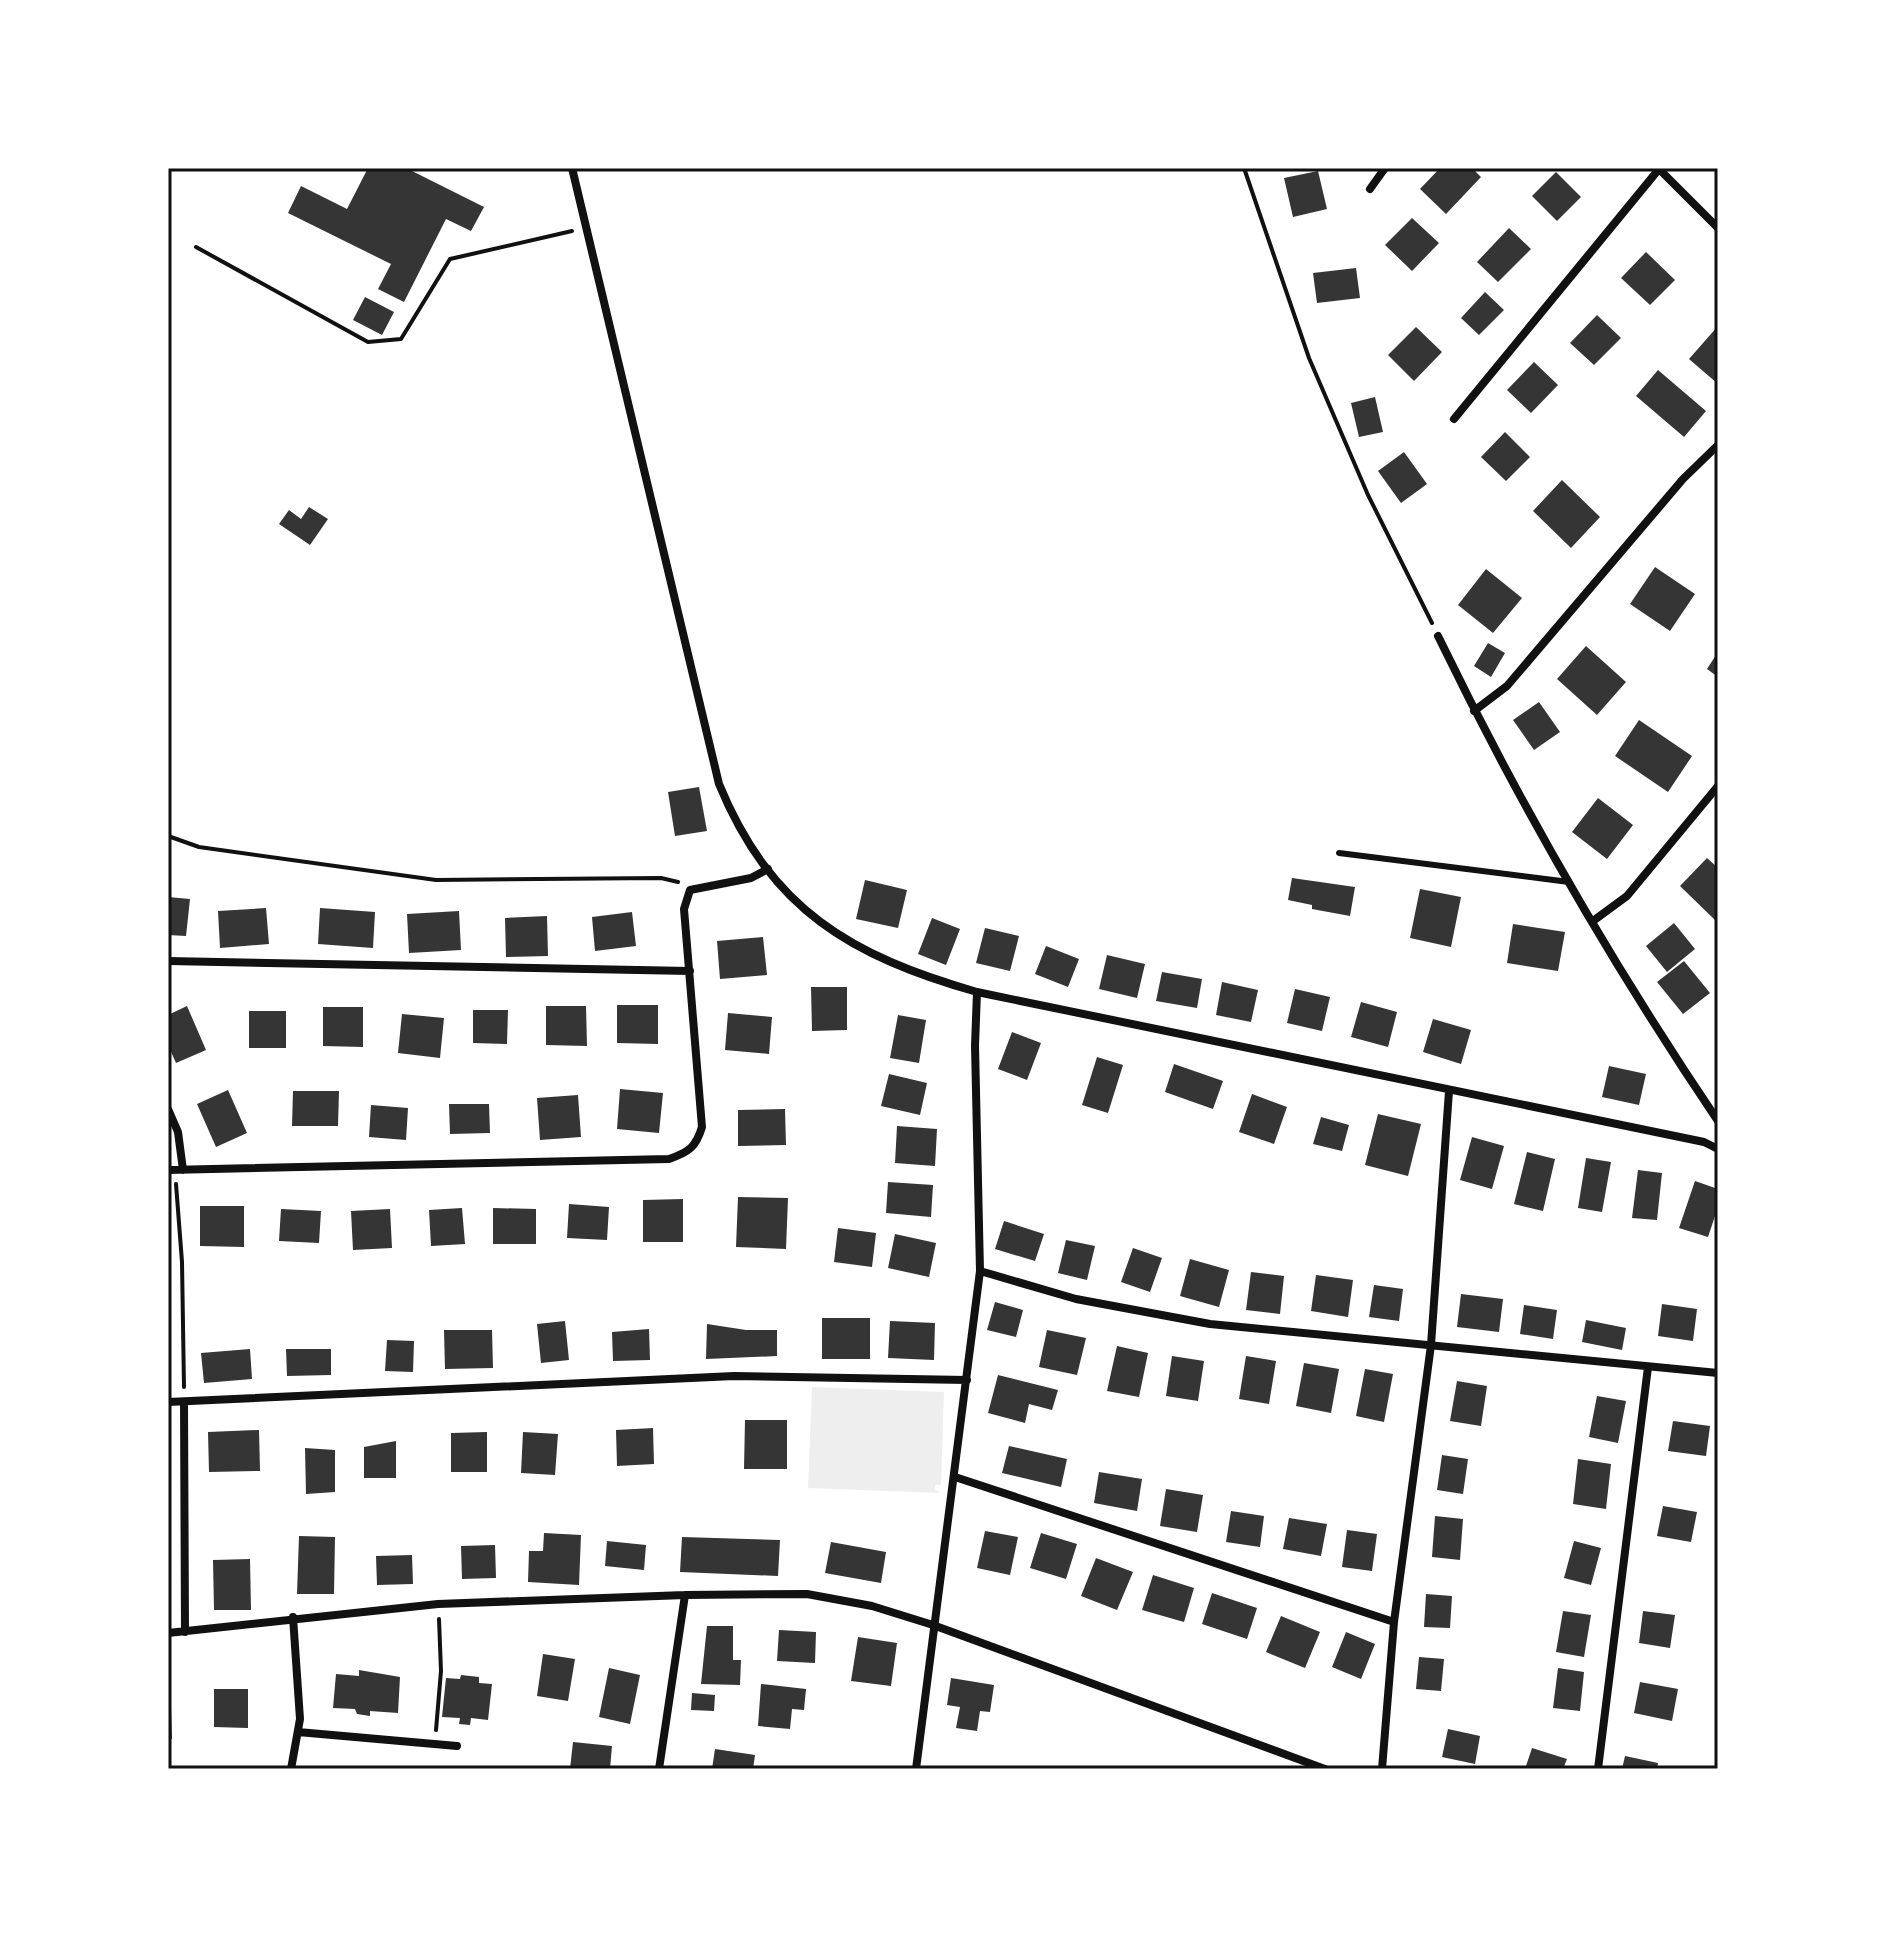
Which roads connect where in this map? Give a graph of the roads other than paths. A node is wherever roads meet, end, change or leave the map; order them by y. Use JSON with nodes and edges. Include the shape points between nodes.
{"nodes":[{"id":1,"x":572,"y":168,"type":"edge"},
{"id":2,"x":1385,"y":168,"type":"edge"},
{"id":3,"x":1658,"y":169,"type":"edge"},
{"id":4,"x":1370,"y":189,"type":"dead end"},
{"id":5,"x":1718,"y":228,"type":"edge"},
{"id":6,"x":1454,"y":419,"type":"dead end"},
{"id":7,"x":1718,"y":445,"type":"edge"},
{"id":8,"x":1438,"y":636,"type":"road end"},
{"id":9,"x":1474,"y":711,"type":"junction"},
{"id":10,"x":1718,"y":786,"type":"edge"},
{"id":11,"x":1339,"y":853,"type":"dead end"},
{"id":12,"x":768,"y":869,"type":"junction"},
{"id":13,"x":1569,"y":882,"type":"junction"},
{"id":14,"x":1593,"y":921,"type":"junction"},
{"id":15,"x":168,"y":961,"type":"edge"},
{"id":16,"x":690,"y":971,"type":"junction"},
{"id":17,"x":977,"y":992,"type":"junction"},
{"id":18,"x":1449,"y":1091,"type":"junction"},
{"id":19,"x":168,"y":1109,"type":"edge"},
{"id":20,"x":1718,"y":1121,"type":"edge"},
{"id":21,"x":1718,"y":1149,"type":"edge"},
{"id":22,"x":175,"y":1170,"type":"edge"},
{"id":23,"x":980,"y":1271,"type":"junction"},
{"id":24,"x":1431,"y":1345,"type":"junction"},
{"id":25,"x":1648,"y":1367,"type":"junction"},
{"id":26,"x":1718,"y":1373,"type":"edge"},
{"id":27,"x":967,"y":1380,"type":"junction"},
{"id":28,"x":168,"y":1402,"type":"edge"},
{"id":29,"x":184,"y":1402,"type":"junction"},
{"id":30,"x":955,"y":1477,"type":"junction"},
{"id":31,"x":685,"y":1595,"type":"junction"},
{"id":32,"x":293,"y":1617,"type":"junction"},
{"id":33,"x":1394,"y":1622,"type":"junction"},
{"id":34,"x":933,"y":1625,"type":"junction"},
{"id":35,"x":185,"y":1632,"type":"junction"},
{"id":36,"x":168,"y":1633,"type":"edge"},
{"id":37,"x":298,"y":1732,"type":"junction"},
{"id":38,"x":457,"y":1746,"type":"dead end"},
{"id":39,"x":291,"y":1769,"type":"edge"},
{"id":40,"x":659,"y":1769,"type":"edge"},
{"id":41,"x":916,"y":1769,"type":"edge"},
{"id":42,"x":1325,"y":1769,"type":"edge"},
{"id":43,"x":1382,"y":1769,"type":"edge"},
{"id":44,"x":1598,"y":1769,"type":"edge"}],
"edges":[{"from":1,"to":12,"type":"street","via":[[711,755],[735,821]]},
{"from":2,"to":4,"type":"street"},
{"from":3,"to":5,"type":"street"},
{"from":3,"to":6,"type":"street"},
{"from":7,"to":9,"type":"street","via":[[1507,686]]},
{"from":8,"to":9,"type":"street"},
{"from":9,"to":13,"type":"street"},
{"from":10,"to":14,"type":"street","via":[[1627,896]]},
{"from":11,"to":13,"type":"lane"},
{"from":12,"to":16,"type":"street","via":[[751,878],[690,890],[684,909]]},
{"from":12,"to":17,"type":"street","via":[[798,904],[856,948]]},
{"from":13,"to":14,"type":"street"},
{"from":14,"to":20,"type":"street"},
{"from":15,"to":16,"type":"street"},
{"from":16,"to":22,"type":"street","via":[[702,1127],[688,1152],[669,1159]]},
{"from":17,"to":18,"type":"street"},
{"from":17,"to":23,"type":"street"},
{"from":18,"to":21,"type":"street"},
{"from":18,"to":24,"type":"street"},
{"from":19,"to":22,"type":"street","via":[[178,1132]]},
{"from":23,"to":24,"type":"street","via":[[1136,1312]]},
{"from":23,"to":27,"type":"street"},
{"from":24,"to":25,"type":"street"},
{"from":24,"to":33,"type":"street"},
{"from":25,"to":26,"type":"street"},
{"from":25,"to":44,"type":"street"},
{"from":27,"to":29,"type":"street","via":[[734,1376]]},
{"from":27,"to":30,"type":"street"},
{"from":28,"to":29,"type":"street"},
{"from":29,"to":35,"type":"street"},
{"from":30,"to":33,"type":"street"},
{"from":30,"to":34,"type":"street"},
{"from":31,"to":32,"type":"street","via":[[438,1604]]},
{"from":31,"to":34,"type":"street","via":[[807,1594]]},
{"from":31,"to":40,"type":"street"},
{"from":32,"to":35,"type":"street"},
{"from":32,"to":37,"type":"street","via":[[301,1693]]},
{"from":33,"to":43,"type":"street"},
{"from":34,"to":41,"type":"street"},
{"from":34,"to":42,"type":"street"},
{"from":35,"to":36,"type":"street"},
{"from":37,"to":38,"type":"street"},
{"from":37,"to":39,"type":"street"}]}
